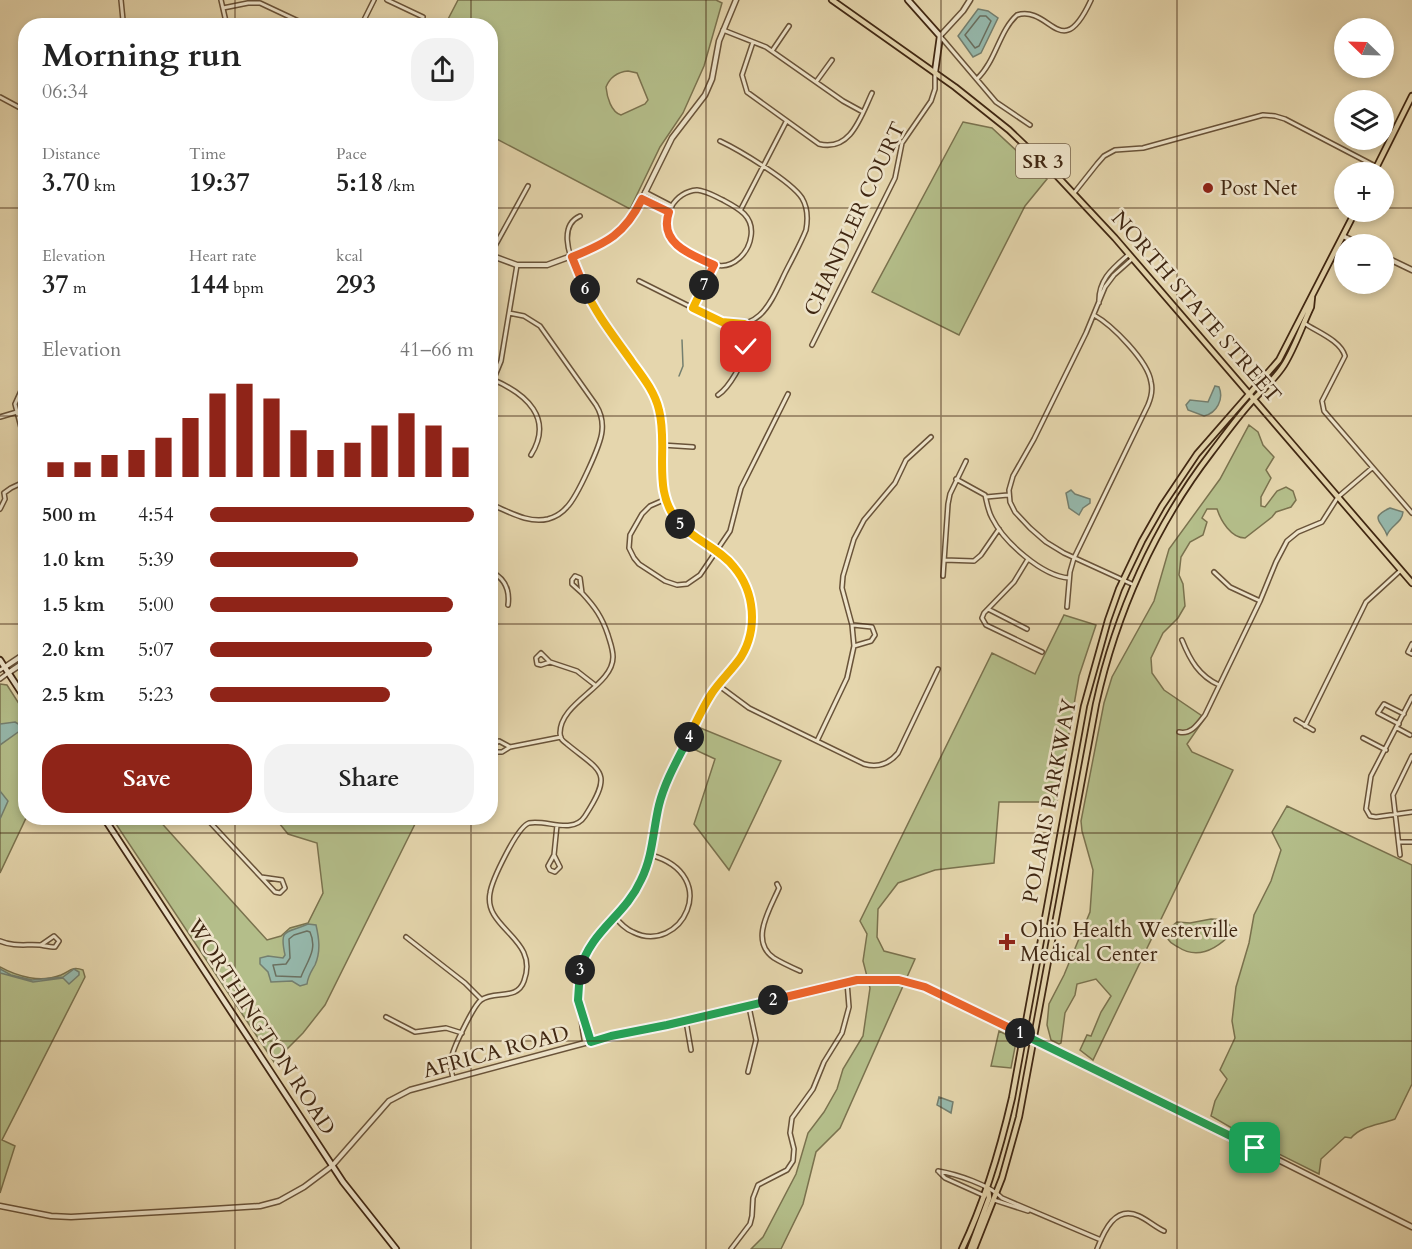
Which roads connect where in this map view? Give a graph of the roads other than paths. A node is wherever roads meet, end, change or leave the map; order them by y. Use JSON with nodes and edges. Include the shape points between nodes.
{"nodes":[{"id":1,"x":121,"y":0,"type":"edge"},
{"id":2,"x":221,"y":0,"type":"edge"},
{"id":3,"x":374,"y":0,"type":"edge"},
{"id":4,"x":387,"y":0,"type":"edge"},
{"id":5,"x":736,"y":0,"type":"edge"},
{"id":6,"x":832,"y":0,"type":"edge"},
{"id":7,"x":908,"y":0,"type":"edge"},
{"id":8,"x":969,"y":0,"type":"edge"},
{"id":9,"x":1091,"y":0,"type":"edge"},
{"id":10,"x":223,"y":8,"type":"junction"},
{"id":11,"x":423,"y":17,"type":"dead end"},
{"id":12,"x":123,"y":18,"type":"edge"},
{"id":13,"x":225,"y":18,"type":"edge"},
{"id":14,"x":292,"y":18,"type":"edge"},
{"id":15,"x":365,"y":18,"type":"edge"},
{"id":16,"x":789,"y":26,"type":"dead end"},
{"id":17,"x":723,"y":30,"type":"junction"},
{"id":18,"x":940,"y":36,"type":"junction"},
{"id":19,"x":753,"y":42,"type":"junction"},
{"id":20,"x":772,"y":51,"type":"junction"},
{"id":21,"x":832,"y":60,"type":"dead end"},
{"id":22,"x":935,"y":72,"type":"junction"},
{"id":23,"x":977,"y":79,"type":"junction"},
{"id":24,"x":816,"y":82,"type":"junction"},
{"id":25,"x":872,"y":93,"type":"dead end"},
{"id":26,"x":1412,"y":96,"type":"edge"},
{"id":27,"x":0,"y":97,"type":"edge"},
{"id":28,"x":18,"y":107,"type":"edge"},
{"id":29,"x":863,"y":112,"type":"junction"},
{"id":30,"x":786,"y":122,"type":"junction"},
{"id":31,"x":1030,"y":125,"type":"dead end"},
{"id":32,"x":720,"y":141,"type":"dead end"},
{"id":33,"x":1367,"y":162,"type":"edge"},
{"id":34,"x":1379,"y":162,"type":"edge"},
{"id":35,"x":763,"y":167,"type":"junction"},
{"id":36,"x":528,"y":186,"type":"dead end"},
{"id":37,"x":645,"y":192,"type":"junction"},
{"id":38,"x":1074,"y":193,"type":"junction"},
{"id":39,"x":642,"y":199,"type":"junction"},
{"id":40,"x":672,"y":206,"type":"junction"},
{"id":41,"x":741,"y":209,"type":"junction"},
{"id":42,"x":669,"y":212,"type":"junction"},
{"id":43,"x":580,"y":216,"type":"dead end"},
{"id":44,"x":498,"y":240,"type":"edge"},
{"id":45,"x":1334,"y":254,"type":"edge"},
{"id":46,"x":572,"y":257,"type":"junction"},
{"id":47,"x":1130,"y":257,"type":"junction"},
{"id":48,"x":498,"y":258,"type":"edge"},
{"id":49,"x":1394,"y":261,"type":"edge"},
{"id":50,"x":517,"y":265,"type":"junction"},
{"id":51,"x":714,"y":265,"type":"junction"},
{"id":52,"x":1412,"y":270,"type":"edge"},
{"id":53,"x":639,"y":281,"type":"dead end"},
{"id":54,"x":1312,"y":297,"type":"junction"},
{"id":55,"x":693,"y":308,"type":"junction"},
{"id":56,"x":509,"y":313,"type":"junction"},
{"id":57,"x":1094,"y":315,"type":"junction"},
{"id":58,"x":1300,"y":318,"type":"junction"},
{"id":59,"x":1304,"y":323,"type":"junction"},
{"id":60,"x":744,"y":324,"type":"junction"},
{"id":61,"x":812,"y":345,"type":"dead end"},
{"id":62,"x":1293,"y":346,"type":"junction"},
{"id":63,"x":498,"y":369,"type":"edge"},
{"id":64,"x":498,"y":382,"type":"edge"},
{"id":65,"x":788,"y":394,"type":"dead end"},
{"id":66,"x":1249,"y":394,"type":"junction"},
{"id":67,"x":18,"y":395,"type":"edge"},
{"id":68,"x":718,"y":395,"type":"dead end"},
{"id":69,"x":1254,"y":399,"type":"junction"},
{"id":70,"x":17,"y":412,"type":"junction"},
{"id":71,"x":18,"y":416,"type":"edge"},
{"id":72,"x":0,"y":417,"type":"edge"},
{"id":73,"x":931,"y":437,"type":"dead end"},
{"id":74,"x":662,"y":446,"type":"junction"},
{"id":75,"x":693,"y":447,"type":"dead end"},
{"id":76,"x":531,"y":455,"type":"dead end"},
{"id":77,"x":966,"y":461,"type":"dead end"},
{"id":78,"x":1372,"y":468,"type":"junction"},
{"id":79,"x":956,"y":479,"type":"junction"},
{"id":80,"x":18,"y":485,"type":"edge"},
{"id":81,"x":2,"y":492,"type":"edge"},
{"id":82,"x":1009,"y":495,"type":"junction"},
{"id":83,"x":986,"y":497,"type":"junction"},
{"id":84,"x":1338,"y":497,"type":"junction"},
{"id":85,"x":666,"y":499,"type":"junction"},
{"id":86,"x":498,"y":507,"type":"edge"},
{"id":87,"x":0,"y":508,"type":"edge"},
{"id":88,"x":1412,"y":513,"type":"edge"},
{"id":89,"x":999,"y":530,"type":"junction"},
{"id":90,"x":716,"y":552,"type":"junction"},
{"id":91,"x":1074,"y":558,"type":"junction"},
{"id":92,"x":1029,"y":559,"type":"junction"},
{"id":93,"x":944,"y":560,"type":"junction"},
{"id":94,"x":1401,"y":570,"type":"junction"},
{"id":95,"x":1214,"y":572,"type":"dead end"},
{"id":96,"x":498,"y":575,"type":"edge"},
{"id":97,"x":943,"y":576,"type":"dead end"},
{"id":98,"x":1069,"y":578,"type":"junction"},
{"id":99,"x":1124,"y":580,"type":"junction"},
{"id":100,"x":1412,"y":583,"type":"edge"},
{"id":101,"x":1134,"y":585,"type":"junction"},
{"id":102,"x":582,"y":593,"type":"junction"},
{"id":103,"x":1260,"y":601,"type":"junction"},
{"id":104,"x":508,"y":605,"type":"dead end"},
{"id":105,"x":1067,"y":607,"type":"dead end"},
{"id":106,"x":988,"y":609,"type":"junction"},
{"id":107,"x":852,"y":625,"type":"junction"},
{"id":108,"x":1027,"y":629,"type":"dead end"},
{"id":109,"x":1182,"y":640,"type":"dead end"},
{"id":110,"x":1412,"y":644,"type":"edge"},
{"id":111,"x":854,"y":646,"type":"junction"},
{"id":112,"x":1042,"y":652,"type":"dead end"},
{"id":113,"x":1412,"y":654,"type":"edge"},
{"id":114,"x":18,"y":658,"type":"edge"},
{"id":115,"x":0,"y":660,"type":"edge"},
{"id":116,"x":550,"y":662,"type":"junction"},
{"id":117,"x":18,"y":666,"type":"edge"},
{"id":118,"x":2,"y":669,"type":"edge"},
{"id":119,"x":938,"y":669,"type":"dead end"},
{"id":120,"x":8,"y":673,"type":"junction"},
{"id":121,"x":0,"y":679,"type":"edge"},
{"id":122,"x":595,"y":685,"type":"junction"},
{"id":123,"x":718,"y":685,"type":"junction"},
{"id":124,"x":1220,"y":685,"type":"junction"},
{"id":125,"x":18,"y":688,"type":"edge"},
{"id":126,"x":1412,"y":697,"type":"edge"},
{"id":127,"x":1404,"y":714,"type":"junction"},
{"id":128,"x":1297,"y":721,"type":"dead end"},
{"id":129,"x":1305,"y":726,"type":"junction"},
{"id":130,"x":1398,"y":726,"type":"junction"},
{"id":131,"x":1313,"y":730,"type":"dead end"},
{"id":132,"x":1179,"y":732,"type":"dead end"},
{"id":133,"x":1410,"y":735,"type":"dead end"},
{"id":134,"x":561,"y":737,"type":"junction"},
{"id":135,"x":1363,"y":738,"type":"dead end"},
{"id":136,"x":817,"y":741,"type":"junction"},
{"id":137,"x":498,"y":742,"type":"edge"},
{"id":138,"x":510,"y":747,"type":"junction"},
{"id":139,"x":1386,"y":750,"type":"junction"},
{"id":140,"x":498,"y":753,"type":"edge"},
{"id":141,"x":1412,"y":756,"type":"edge"},
{"id":142,"x":1412,"y":812,"type":"edge"},
{"id":143,"x":1394,"y":815,"type":"junction"},
{"id":144,"x":109,"y":825,"type":"edge"},
{"id":145,"x":215,"y":825,"type":"edge"},
{"id":146,"x":557,"y":825,"type":"junction"},
{"id":147,"x":1400,"y":842,"type":"junction"},
{"id":148,"x":1412,"y":842,"type":"edge"},
{"id":149,"x":554,"y":855,"type":"junction"},
{"id":150,"x":650,"y":855,"type":"junction"},
{"id":151,"x":1400,"y":855,"type":"dead end"},
{"id":152,"x":261,"y":878,"type":"junction"},
{"id":153,"x":777,"y":884,"type":"dead end"},
{"id":154,"x":615,"y":917,"type":"junction"},
{"id":155,"x":406,"y":937,"type":"dead end"},
{"id":156,"x":0,"y":941,"type":"edge"},
{"id":157,"x":40,"y":945,"type":"junction"},
{"id":158,"x":800,"y":971,"type":"dead end"},
{"id":159,"x":847,"y":982,"type":"junction"},
{"id":160,"x":481,"y":999,"type":"junction"},
{"id":161,"x":749,"y":1006,"type":"junction"},
{"id":162,"x":581,"y":1014,"type":"junction"},
{"id":163,"x":386,"y":1017,"type":"dead end"},
{"id":164,"x":686,"y":1021,"type":"junction"},
{"id":165,"x":462,"y":1034,"type":"junction"},
{"id":166,"x":1023,"y":1035,"type":"junction"},
{"id":167,"x":1034,"y":1040,"type":"junction"},
{"id":168,"x":591,"y":1042,"type":"junction"},
{"id":169,"x":585,"y":1044,"type":"junction"},
{"id":170,"x":691,"y":1050,"type":"dead end"},
{"id":171,"x":748,"y":1072,"type":"dead end"},
{"id":172,"x":453,"y":1078,"type":"junction"},
{"id":173,"x":332,"y":1166,"type":"junction"},
{"id":174,"x":987,"y":1189,"type":"junction"},
{"id":175,"x":997,"y":1193,"type":"junction"},
{"id":176,"x":990,"y":1198,"type":"junction"},
{"id":177,"x":0,"y":1206,"type":"edge"},
{"id":178,"x":1036,"y":1212,"type":"junction"},
{"id":179,"x":1412,"y":1227,"type":"edge"},
{"id":180,"x":1164,"y":1231,"type":"dead end"},
{"id":181,"x":1101,"y":1240,"type":"junction"},
{"id":182,"x":396,"y":1249,"type":"edge"},
{"id":183,"x":731,"y":1249,"type":"edge"},
{"id":184,"x":962,"y":1249,"type":"edge"},
{"id":185,"x":972,"y":1249,"type":"edge"},
{"id":186,"x":1097,"y":1249,"type":"edge"}],
"edges":[{"from":1,"to":12,"type":"street"},
{"from":2,"to":10,"type":"street"},
{"from":3,"to":15,"type":"street"},
{"from":4,"to":11,"type":"street"},
{"from":5,"to":17,"type":"street"},
{"from":6,"to":22,"type":"main road","number":"SR 3"},
{"from":7,"to":18,"type":"main road"},
{"from":8,"to":18,"type":"street"},
{"from":9,"to":23,"type":"street","via":[[1081,20],[1068,30],[1030,15],[1017,15],[987,69]]},
{"from":10,"to":13,"type":"street"},
{"from":10,"to":14,"type":"street","via":[[260,3]]},
{"from":16,"to":20,"type":"street"},
{"from":17,"to":19,"type":"street"},
{"from":17,"to":37,"type":"street","via":[[709,87],[672,138]]},
{"from":18,"to":22,"type":"main road"},
{"from":18,"to":23,"type":"street"},
{"from":19,"to":20,"type":"street"},
{"from":19,"to":30,"type":"street","via":[[742,70],[744,86],[752,97]]},
{"from":20,"to":24,"type":"street"},
{"from":21,"to":24,"type":"street"},
{"from":22,"to":38,"type":"main road","name":"NORTH STATE STREET","number":"SR 3","via":[[1009,130]]},
{"from":22,"to":61,"type":"street","name":"CHANDLER COURT","via":[[931,101],[904,139],[895,178]]},
{"from":23,"to":31,"type":"street","via":[[996,102]]},
{"from":24,"to":29,"type":"street"},
{"from":25,"to":29,"type":"street"},
{"from":26,"to":34,"type":"main road"},
{"from":27,"to":28,"type":"street"},
{"from":29,"to":30,"type":"street","via":[[848,138],[833,146],[814,142]]},
{"from":30,"to":35,"type":"street"},
{"from":32,"to":35,"type":"street"},
{"from":33,"to":38,"type":"street","via":[[1281,117],[1263,115],[1143,148],[1115,150],[1104,156]]},
{"from":35,"to":41,"type":"street"},
{"from":35,"to":60,"type":"street","via":[[798,193],[805,206],[807,224],[770,303],[759,316]]},
{"from":36,"to":44,"type":"street"},
{"from":37,"to":39,"type":"street"},
{"from":37,"to":40,"type":"street"},
{"from":38,"to":47,"type":"main road","name":"NORTH STATE STREET","number":"SR 3"},
{"from":39,"to":42,"type":"street"},
{"from":39,"to":46,"type":"street","via":[[615,237]]},
{"from":40,"to":41,"type":"street","via":[[682,195],[697,190]]},
{"from":40,"to":42,"type":"street"},
{"from":41,"to":51,"type":"street","via":[[752,230],[751,240],[738,260]]},
{"from":42,"to":51,"type":"street","via":[[666,227],[672,242]]},
{"from":43,"to":46,"type":"street","via":[[570,223],[566,233]]},
{"from":45,"to":54,"type":"main road"},
{"from":46,"to":50,"type":"street","via":[[547,265]]},
{"from":46,"to":74,"type":"street","via":[[595,309],[654,396]]},
{"from":47,"to":57,"type":"street","via":[[1106,276]]},
{"from":47,"to":66,"type":"main road","name":"NORTH STATE STREET","number":"SR 3"},
{"from":48,"to":50,"type":"street"},
{"from":49,"to":52,"type":"street"},
{"from":50,"to":56,"type":"street"},
{"from":51,"to":55,"type":"street"},
{"from":53,"to":55,"type":"street"},
{"from":54,"to":58,"type":"main road"},
{"from":54,"to":59,"type":"main road"},
{"from":55,"to":60,"type":"street","via":[[722,322]]},
{"from":56,"to":63,"type":"street"},
{"from":56,"to":86,"type":"street","via":[[530,318],[545,332],[596,405],[603,429],[575,494],[559,514],[542,520],[530,519]]},
{"from":57,"to":82,"type":"street","via":[[1012,476]]},
{"from":57,"to":91,"type":"street","via":[[1110,325],[1141,361],[1150,376],[1151,394]]},
{"from":58,"to":62,"type":"main road"},
{"from":58,"to":66,"type":"main road","name":"POLARIS PARKWAY","via":[[1280,360]]},
{"from":59,"to":62,"type":"main road"},
{"from":59,"to":78,"type":"street","via":[[1344,351],[1321,405]]},
{"from":60,"to":68,"type":"street","via":[[744,354],[728,387]]},
{"from":62,"to":69,"type":"main road","name":"POLARIS PARKWAY","via":[[1283,366]]},
{"from":64,"to":76,"type":"street","via":[[523,395],[535,411],[539,432]]},
{"from":65,"to":90,"type":"street","via":[[741,488],[730,531]]},
{"from":66,"to":69,"type":"main road","name":"NORTH STATE STREET","number":"SR 3"},
{"from":66,"to":99,"type":"main road","name":"POLARIS PARKWAY","via":[[1187,467],[1157,514]]},
{"from":67,"to":70,"type":"street"},
{"from":69,"to":84,"type":"main road","name":"NORTH STATE STREET","number":"SR 3"},
{"from":69,"to":101,"type":"main road","name":"POLARIS PARKWAY","via":[[1186,489]]},
{"from":70,"to":71,"type":"street"},
{"from":70,"to":72,"type":"street"},
{"from":73,"to":107,"type":"street","via":[[906,460],[895,483],[864,520],[854,539],[842,582]]},
{"from":74,"to":75,"type":"street"},
{"from":74,"to":85,"type":"street"},
{"from":77,"to":79,"type":"street"},
{"from":78,"to":84,"type":"street"},
{"from":78,"to":88,"type":"street"},
{"from":79,"to":83,"type":"street"},
{"from":79,"to":93,"type":"street","via":[[948,504]]},
{"from":80,"to":81,"type":"street"},
{"from":81,"to":87,"type":"street","via":[[5,500]]},
{"from":82,"to":83,"type":"street"},
{"from":82,"to":91,"type":"street","via":[[1015,512],[1030,528]]},
{"from":83,"to":89,"type":"street"},
{"from":84,"to":94,"type":"main road","name":"NORTH STATE STREET","number":"SR 3"},
{"from":84,"to":103,"type":"street","via":[[1322,522],[1295,533],[1287,541]]},
{"from":85,"to":90,"type":"street","via":[[678,522]]},
{"from":85,"to":90,"type":"street","via":[[648,508],[632,530],[629,546],[636,560],[667,582],[682,585],[700,575]]},
{"from":89,"to":92,"type":"street"},
{"from":89,"to":93,"type":"street","via":[[974,561]]},
{"from":90,"to":123,"type":"street","via":[[729,561],[743,580],[752,615],[746,648]]},
{"from":91,"to":98,"type":"street"},
{"from":91,"to":99,"type":"street"},
{"from":92,"to":98,"type":"street","via":[[1059,577]]},
{"from":92,"to":106,"type":"street"},
{"from":93,"to":97,"type":"street"},
{"from":94,"to":100,"type":"main road","name":"NORTH STATE STREET","number":"SR 3"},
{"from":94,"to":129,"type":"street","via":[[1366,602]]},
{"from":95,"to":103,"type":"street","via":[[1230,587]]},
{"from":96,"to":104,"type":"street","via":[[505,583]]},
{"from":98,"to":105,"type":"street"},
{"from":99,"to":101,"type":"street"},
{"from":99,"to":166,"type":"main road","name":"POLARIS PARKWAY","via":[[1098,650],[1084,706]]},
{"from":101,"to":167,"type":"main road","name":"POLARIS PARKWAY","via":[[1100,687]]},
{"from":102,"to":102,"type":"street","via":[[572,585],[575,576],[580,578]]},
{"from":102,"to":122,"type":"street","via":[[599,612],[612,650],[608,673]]},
{"from":103,"to":124,"type":"street"},
{"from":106,"to":108,"type":"street"},
{"from":106,"to":112,"type":"street","via":[[982,618],[986,625]]},
{"from":107,"to":111,"type":"street"},
{"from":107,"to":111,"type":"street","via":[[872,627],[875,634],[871,640]]},
{"from":109,"to":124,"type":"street","via":[[1200,672]]},
{"from":110,"to":113,"type":"street","via":[[1408,652]]},
{"from":111,"to":136,"type":"street","via":[[847,678]]},
{"from":114,"to":118,"type":"street"},
{"from":115,"to":118,"type":"main road"},
{"from":116,"to":116,"type":"street","via":[[541,665],[536,658],[541,653]]},
{"from":116,"to":122,"type":"street","via":[[573,669]]},
{"from":117,"to":120,"type":"street"},
{"from":118,"to":120,"type":"main road"},
{"from":119,"to":136,"type":"street","via":[[900,749],[888,762],[868,766]]},
{"from":120,"to":121,"type":"street"},
{"from":120,"to":125,"type":"main road"},
{"from":122,"to":134,"type":"street","via":[[565,718]]},
{"from":123,"to":136,"type":"street","via":[[749,708]]},
{"from":123,"to":150,"type":"street","via":[[665,788]]},
{"from":124,"to":132,"type":"street","via":[[1200,722],[1187,733]]},
{"from":126,"to":127,"type":"street"},
{"from":127,"to":130,"type":"street"},
{"from":127,"to":130,"type":"street","via":[[1384,704],[1378,713]]},
{"from":128,"to":129,"type":"street"},
{"from":129,"to":131,"type":"street"},
{"from":130,"to":133,"type":"street"},
{"from":130,"to":139,"type":"street"},
{"from":134,"to":138,"type":"street"},
{"from":134,"to":146,"type":"street","via":[[596,766],[601,781],[582,820]]},
{"from":135,"to":139,"type":"street"},
{"from":137,"to":138,"type":"street"},
{"from":138,"to":140,"type":"street"},
{"from":139,"to":143,"type":"street","via":[[1371,776],[1366,813],[1376,817]]},
{"from":141,"to":143,"type":"street","via":[[1393,795]]},
{"from":142,"to":143,"type":"street"},
{"from":143,"to":147,"type":"street"},
{"from":144,"to":173,"type":"main road","name":"WORTHINGTON ROAD"},
{"from":145,"to":152,"type":"street"},
{"from":146,"to":149,"type":"street"},
{"from":146,"to":160,"type":"street","via":[[523,826],[494,881],[489,895],[492,912],[521,945],[526,974],[523,984],[513,993]]},
{"from":147,"to":148,"type":"street"},
{"from":147,"to":151,"type":"street"},
{"from":149,"to":149,"type":"street","via":[[548,866],[555,872],[560,867]]},
{"from":150,"to":154,"type":"street","via":[[637,889]]},
{"from":150,"to":154,"type":"street","via":[[671,863],[684,876],[690,898],[684,917],[669,931],[647,936],[634,933]]},
{"from":152,"to":152,"type":"street","via":[[275,892],[284,889],[282,880]]},
{"from":153,"to":158,"type":"street","via":[[779,888],[762,930],[763,944],[772,957]]},
{"from":154,"to":162,"type":"street","via":[[596,935],[584,956],[577,993]]},
{"from":155,"to":160,"type":"street"},
{"from":156,"to":157,"type":"street"},
{"from":157,"to":157,"type":"street","via":[[54,936],[59,941],[56,947]]},
{"from":159,"to":161,"type":"street","name":"AFRICA ROAD"},
{"from":159,"to":166,"type":"street","name":"AFRICA ROAD","via":[[883,979],[915,984]]},
{"from":159,"to":183,"type":"street","via":[[849,1007],[842,1033],[813,1089],[792,1118],[793,1161],[787,1170],[758,1185],[750,1224]]},
{"from":160,"to":165,"type":"street"},
{"from":161,"to":164,"type":"street","name":"AFRICA ROAD"},
{"from":161,"to":171,"type":"street","via":[[756,1040]]},
{"from":162,"to":168,"type":"street"},
{"from":162,"to":169,"type":"street"},
{"from":163,"to":165,"type":"street","via":[[415,1032],[446,1028]]},
{"from":164,"to":168,"type":"street","name":"AFRICA ROAD"},
{"from":164,"to":170,"type":"street"},
{"from":165,"to":172,"type":"street","via":[[452,1057]]},
{"from":166,"to":167,"type":"street","name":"AFRICA ROAD"},
{"from":166,"to":174,"type":"main road","name":"POLARIS PARKWAY","via":[[1003,1138]]},
{"from":167,"to":175,"type":"main road","name":"POLARIS PARKWAY","via":[[1014,1139]]},
{"from":167,"to":179,"type":"street","name":"AFRICA ROAD"},
{"from":168,"to":169,"type":"street","name":"AFRICA ROAD"},
{"from":169,"to":172,"type":"street","name":"AFRICA ROAD"},
{"from":172,"to":173,"type":"street","name":"AFRICA ROAD","via":[[398,1095]]},
{"from":173,"to":177,"type":"street","name":"AFRICA ROAD","via":[[283,1199],[260,1206],[71,1217]]},
{"from":173,"to":182,"type":"main road","name":"WORTHINGTON ROAD"},
{"from":174,"to":175,"type":"street"},
{"from":174,"to":176,"type":"main road"},
{"from":174,"to":176,"type":"street","via":[[938,1171]]},
{"from":175,"to":176,"type":"main road","name":"POLARIS PARKWAY"},
{"from":175,"to":178,"type":"street"},
{"from":176,"to":178,"type":"street"},
{"from":176,"to":184,"type":"main road","name":"POLARIS PARKWAY"},
{"from":176,"to":185,"type":"main road"},
{"from":178,"to":181,"type":"street"},
{"from":180,"to":181,"type":"street","via":[[1139,1216],[1125,1214],[1112,1220]]},
{"from":181,"to":186,"type":"street"}]}
